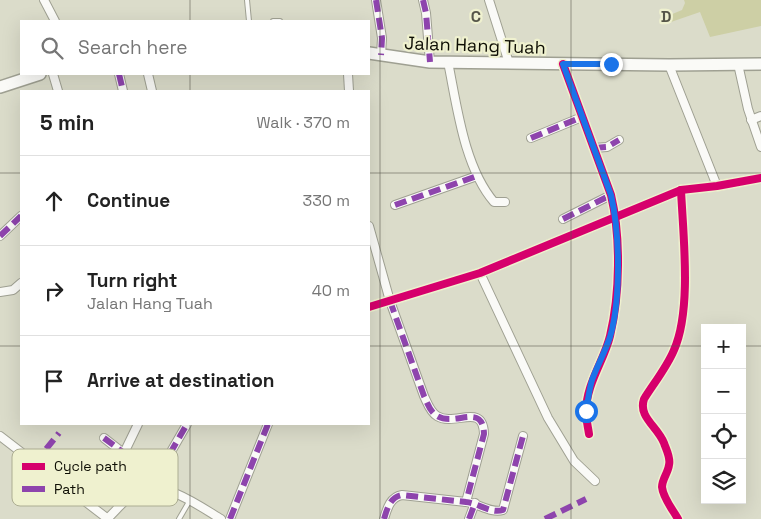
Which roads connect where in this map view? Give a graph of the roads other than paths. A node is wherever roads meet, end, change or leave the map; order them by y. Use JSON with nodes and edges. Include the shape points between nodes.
{"nodes":[{"id":1,"x":44,"y":0,"type":"edge"},
{"id":2,"x":247,"y":0,"type":"edge"},
{"id":3,"x":376,"y":0,"type":"edge"},
{"id":4,"x":423,"y":0,"type":"edge"},
{"id":5,"x":488,"y":0,"type":"edge"},
{"id":6,"x":54,"y":20,"type":"edge"},
{"id":7,"x":249,"y":20,"type":"edge"},
{"id":8,"x":375,"y":54,"type":"edge"},
{"id":9,"x":430,"y":62,"type":"junction"},
{"id":10,"x":448,"y":62,"type":"junction"},
{"id":11,"x":509,"y":63,"type":"junction"},
{"id":12,"x":563,"y":64,"type":"junction"},
{"id":13,"x":738,"y":64,"type":"junction"},
{"id":14,"x":761,"y":64,"type":"edge"},
{"id":15,"x":670,"y":65,"type":"junction"},
{"id":16,"x":37,"y":75,"type":"edge"},
{"id":17,"x":53,"y":75,"type":"edge"},
{"id":18,"x":119,"y":75,"type":"edge"},
{"id":19,"x":148,"y":75,"type":"edge"},
{"id":20,"x":348,"y":75,"type":"edge"},
{"id":21,"x":0,"y":87,"type":"edge"},
{"id":22,"x":58,"y":90,"type":"edge"},
{"id":23,"x":123,"y":90,"type":"edge"},
{"id":24,"x":152,"y":90,"type":"edge"},
{"id":25,"x":349,"y":90,"type":"edge"},
{"id":26,"x":761,"y":116,"type":"edge"},
{"id":27,"x":582,"y":117,"type":"junction"},
{"id":28,"x":751,"y":120,"type":"junction"},
{"id":29,"x":531,"y":138,"type":"dead end"},
{"id":30,"x":619,"y":140,"type":"dead end"},
{"id":31,"x":761,"y":147,"type":"edge"},
{"id":32,"x":594,"y":148,"type":"junction"},
{"id":33,"x":477,"y":176,"type":"junction"},
{"id":34,"x":761,"y":178,"type":"edge"},
{"id":35,"x":717,"y":186,"type":"junction"},
{"id":36,"x":681,"y":190,"type":"junction"},
{"id":37,"x":611,"y":195,"type":"junction"},
{"id":38,"x":504,"y":202,"type":"dead end"},
{"id":39,"x":395,"y":205,"type":"dead end"},
{"id":40,"x":20,"y":217,"type":"edge"},
{"id":41,"x":616,"y":218,"type":"junction"},
{"id":42,"x":563,"y":219,"type":"dead end"},
{"id":43,"x":0,"y":236,"type":"edge"},
{"id":44,"x":370,"y":238,"type":"edge"},
{"id":45,"x":480,"y":273,"type":"junction"},
{"id":46,"x":20,"y":284,"type":"edge"},
{"id":47,"x":0,"y":292,"type":"edge"},
{"id":48,"x":390,"y":301,"type":"junction"},
{"id":49,"x":370,"y":307,"type":"edge"},
{"id":50,"x":138,"y":425,"type":"edge"},
{"id":51,"x":186,"y":425,"type":"edge"},
{"id":52,"x":268,"y":425,"type":"edge"},
{"id":53,"x":589,"y":434,"type":"dead end"},
{"id":54,"x":0,"y":436,"type":"edge"},
{"id":55,"x":523,"y":436,"type":"dead end"},
{"id":56,"x":104,"y":438,"type":"dead end"},
{"id":57,"x":17,"y":449,"type":"edge"},
{"id":58,"x":119,"y":449,"type":"edge"},
{"id":59,"x":126,"y":449,"type":"edge"},
{"id":60,"x":173,"y":449,"type":"edge"},
{"id":61,"x":595,"y":481,"type":"dead end"},
{"id":62,"x":178,"y":495,"type":"edge"},
{"id":63,"x":190,"y":500,"type":"junction"},
{"id":64,"x":466,"y":502,"type":"junction"},
{"id":65,"x":475,"y":503,"type":"junction"},
{"id":66,"x":91,"y":506,"type":"edge"},
{"id":67,"x":121,"y":506,"type":"edge"},
{"id":68,"x":108,"y":519,"type":"edge"},
{"id":69,"x":178,"y":519,"type":"edge"},
{"id":70,"x":221,"y":519,"type":"edge"},
{"id":71,"x":230,"y":519,"type":"edge"},
{"id":72,"x":384,"y":519,"type":"edge"},
{"id":73,"x":469,"y":519,"type":"edge"},
{"id":74,"x":678,"y":519,"type":"edge"}],
"edges":[{"from":1,"to":6,"type":"street"},
{"from":2,"to":7,"type":"lane"},
{"from":3,"to":8,"type":"street","via":[[382,38]]},
{"from":4,"to":9,"type":"street"},
{"from":5,"to":11,"type":"street"},
{"from":8,"to":9,"type":"main road","name":"Jalan Hang Tuah"},
{"from":9,"to":10,"type":"main road","name":"Jalan Hang Tuah"},
{"from":10,"to":11,"type":"main road","name":"Jalan Hang Tuah"},
{"from":10,"to":33,"type":"street","via":[[461,126]]},
{"from":11,"to":12,"type":"main road","name":"Jalan Hang Tuah"},
{"from":12,"to":15,"type":"main road","name":"Jalan Hang Tuah"},
{"from":12,"to":27,"type":"street"},
{"from":13,"to":14,"type":"main road","name":"Jalan Hang Tuah"},
{"from":13,"to":15,"type":"main road","name":"Jalan Hang Tuah"},
{"from":13,"to":28,"type":"street"},
{"from":15,"to":35,"type":"street"},
{"from":16,"to":21,"type":"main road"},
{"from":17,"to":22,"type":"street"},
{"from":18,"to":23,"type":"street"},
{"from":19,"to":24,"type":"street"},
{"from":20,"to":25,"type":"street"},
{"from":26,"to":28,"type":"street"},
{"from":27,"to":29,"type":"street"},
{"from":27,"to":32,"type":"street"},
{"from":28,"to":31,"type":"street"},
{"from":30,"to":32,"type":"street","via":[[607,148]]},
{"from":32,"to":37,"type":"street"},
{"from":33,"to":38,"type":"street","via":[[494,202]]},
{"from":33,"to":39,"type":"street"},
{"from":34,"to":35,"type":"street"},
{"from":35,"to":36,"type":"street"},
{"from":36,"to":41,"type":"street"},
{"from":36,"to":74,"type":"street","via":[[685,283],[680,333],[672,355],[642,406],[643,413],[663,440],[670,460],[662,487]]},
{"from":37,"to":41,"type":"street"},
{"from":37,"to":42,"type":"street"},
{"from":40,"to":43,"type":"street"},
{"from":41,"to":45,"type":"street"},
{"from":41,"to":53,"type":"street","via":[[615,309],[610,337],[592,380],[586,411]]},
{"from":44,"to":48,"type":"street"},
{"from":45,"to":48,"type":"street"},
{"from":45,"to":61,"type":"street","via":[[552,425],[574,461]]},
{"from":46,"to":47,"type":"street","via":[[13,290]]},
{"from":48,"to":49,"type":"street"},
{"from":48,"to":64,"type":"street","via":[[431,411],[446,419],[474,417],[484,423]]},
{"from":50,"to":59,"type":"street"},
{"from":51,"to":60,"type":"street"},
{"from":52,"to":71,"type":"street"},
{"from":54,"to":57,"type":"street"},
{"from":55,"to":65,"type":"street","via":[[503,510],[495,511]]},
{"from":56,"to":58,"type":"street"},
{"from":62,"to":63,"type":"street"},
{"from":63,"to":69,"type":"lane"},
{"from":63,"to":70,"type":"street"},
{"from":64,"to":65,"type":"street"},
{"from":64,"to":72,"type":"street","via":[[397,496]]},
{"from":65,"to":73,"type":"street"},
{"from":66,"to":68,"type":"street"},
{"from":67,"to":68,"type":"street"}]}
